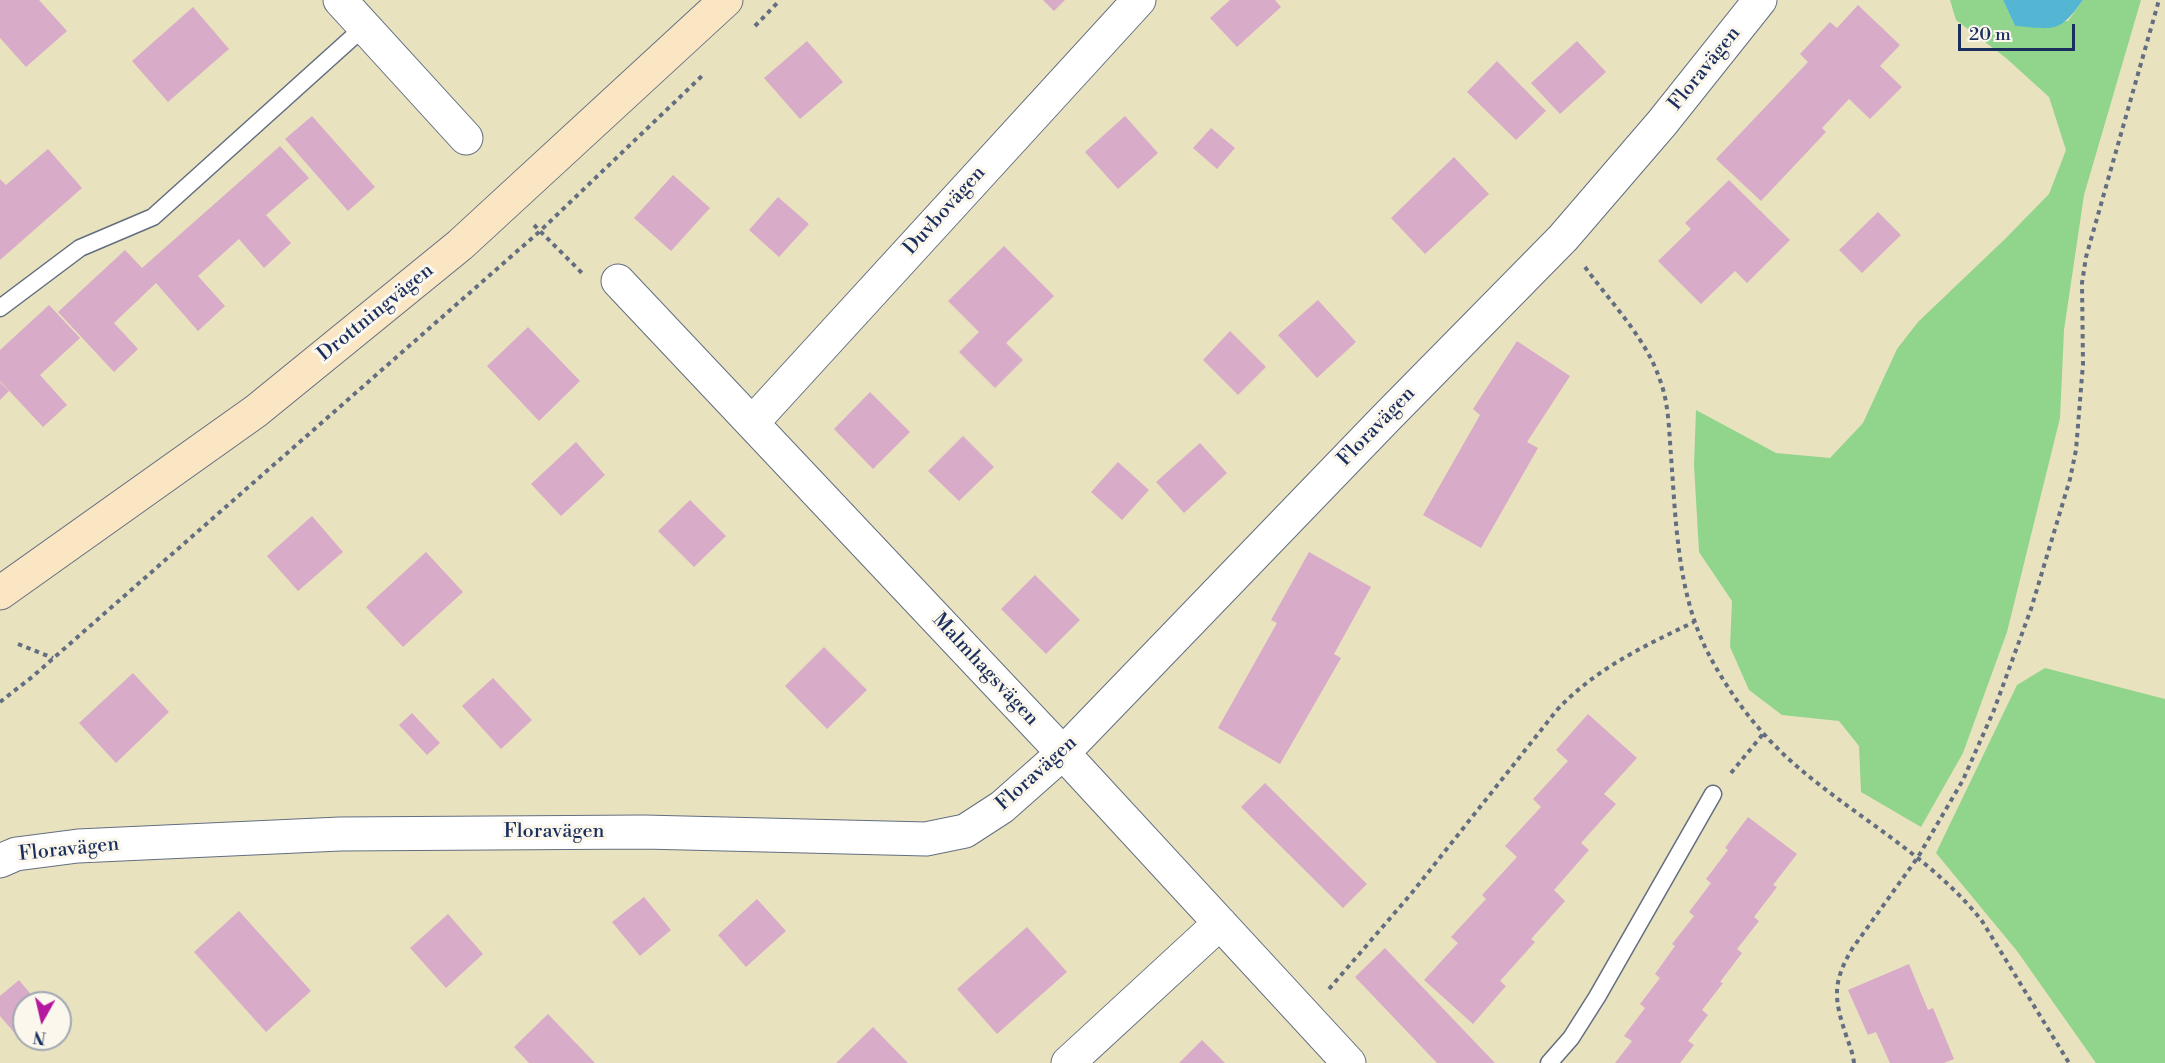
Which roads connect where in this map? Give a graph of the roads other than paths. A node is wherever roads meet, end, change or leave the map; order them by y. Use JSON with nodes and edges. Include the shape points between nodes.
{"nodes":[{"id":1,"x":340,"y":0,"type":"edge"},
{"id":2,"x":726,"y":0,"type":"edge"},
{"id":3,"x":1139,"y":0,"type":"edge"},
{"id":4,"x":1760,"y":0,"type":"edge"},
{"id":5,"x":364,"y":27,"type":"junction"},
{"id":6,"x":466,"y":138,"type":"dead end"},
{"id":7,"x":618,"y":281,"type":"road end"},
{"id":8,"x":0,"y":308,"type":"edge"},
{"id":9,"x":752,"y":423,"type":"junction"},
{"id":10,"x":0,"y":593,"type":"edge"},
{"id":11,"x":1063,"y":753,"type":"junction"},
{"id":12,"x":1713,"y":794,"type":"road end"},
{"id":13,"x":0,"y":861,"type":"edge"},
{"id":14,"x":1220,"y":923,"type":"junction"},
{"id":15,"x":1068,"y":1063,"type":"edge"},
{"id":16,"x":1349,"y":1063,"type":"edge"},
{"id":17,"x":1549,"y":1063,"type":"edge"}],
"edges":[{"from":1,"to":5,"type":"street"},
{"from":2,"to":10,"type":"main road","name":"Drottningvägen","via":[[460,245],[256,411]]},
{"from":3,"to":9,"type":"street","name":"Duvbovägen"},
{"from":4,"to":11,"type":"street","name":"Floravägen","via":[[1563,238]]},
{"from":5,"to":6,"type":"street"},
{"from":5,"to":8,"type":"lane","via":[[153,217],[80,248]]},
{"from":7,"to":9,"type":"street","name":"Malmhagsvägen"},
{"from":9,"to":11,"type":"street","name":"Malmhagsvägen"},
{"from":11,"to":13,"type":"street","name":"Floravägen","via":[[1002,807],[965,831],[926,839],[644,832],[340,834],[78,846],[16,854]]},
{"from":11,"to":14,"type":"street","name":"Malmhagsvägen"},
{"from":12,"to":17,"type":"lane","via":[[1597,997],[1571,1038]]},
{"from":14,"to":15,"type":"street"},
{"from":14,"to":16,"type":"street","name":"Malmhagsvägen"}]}
